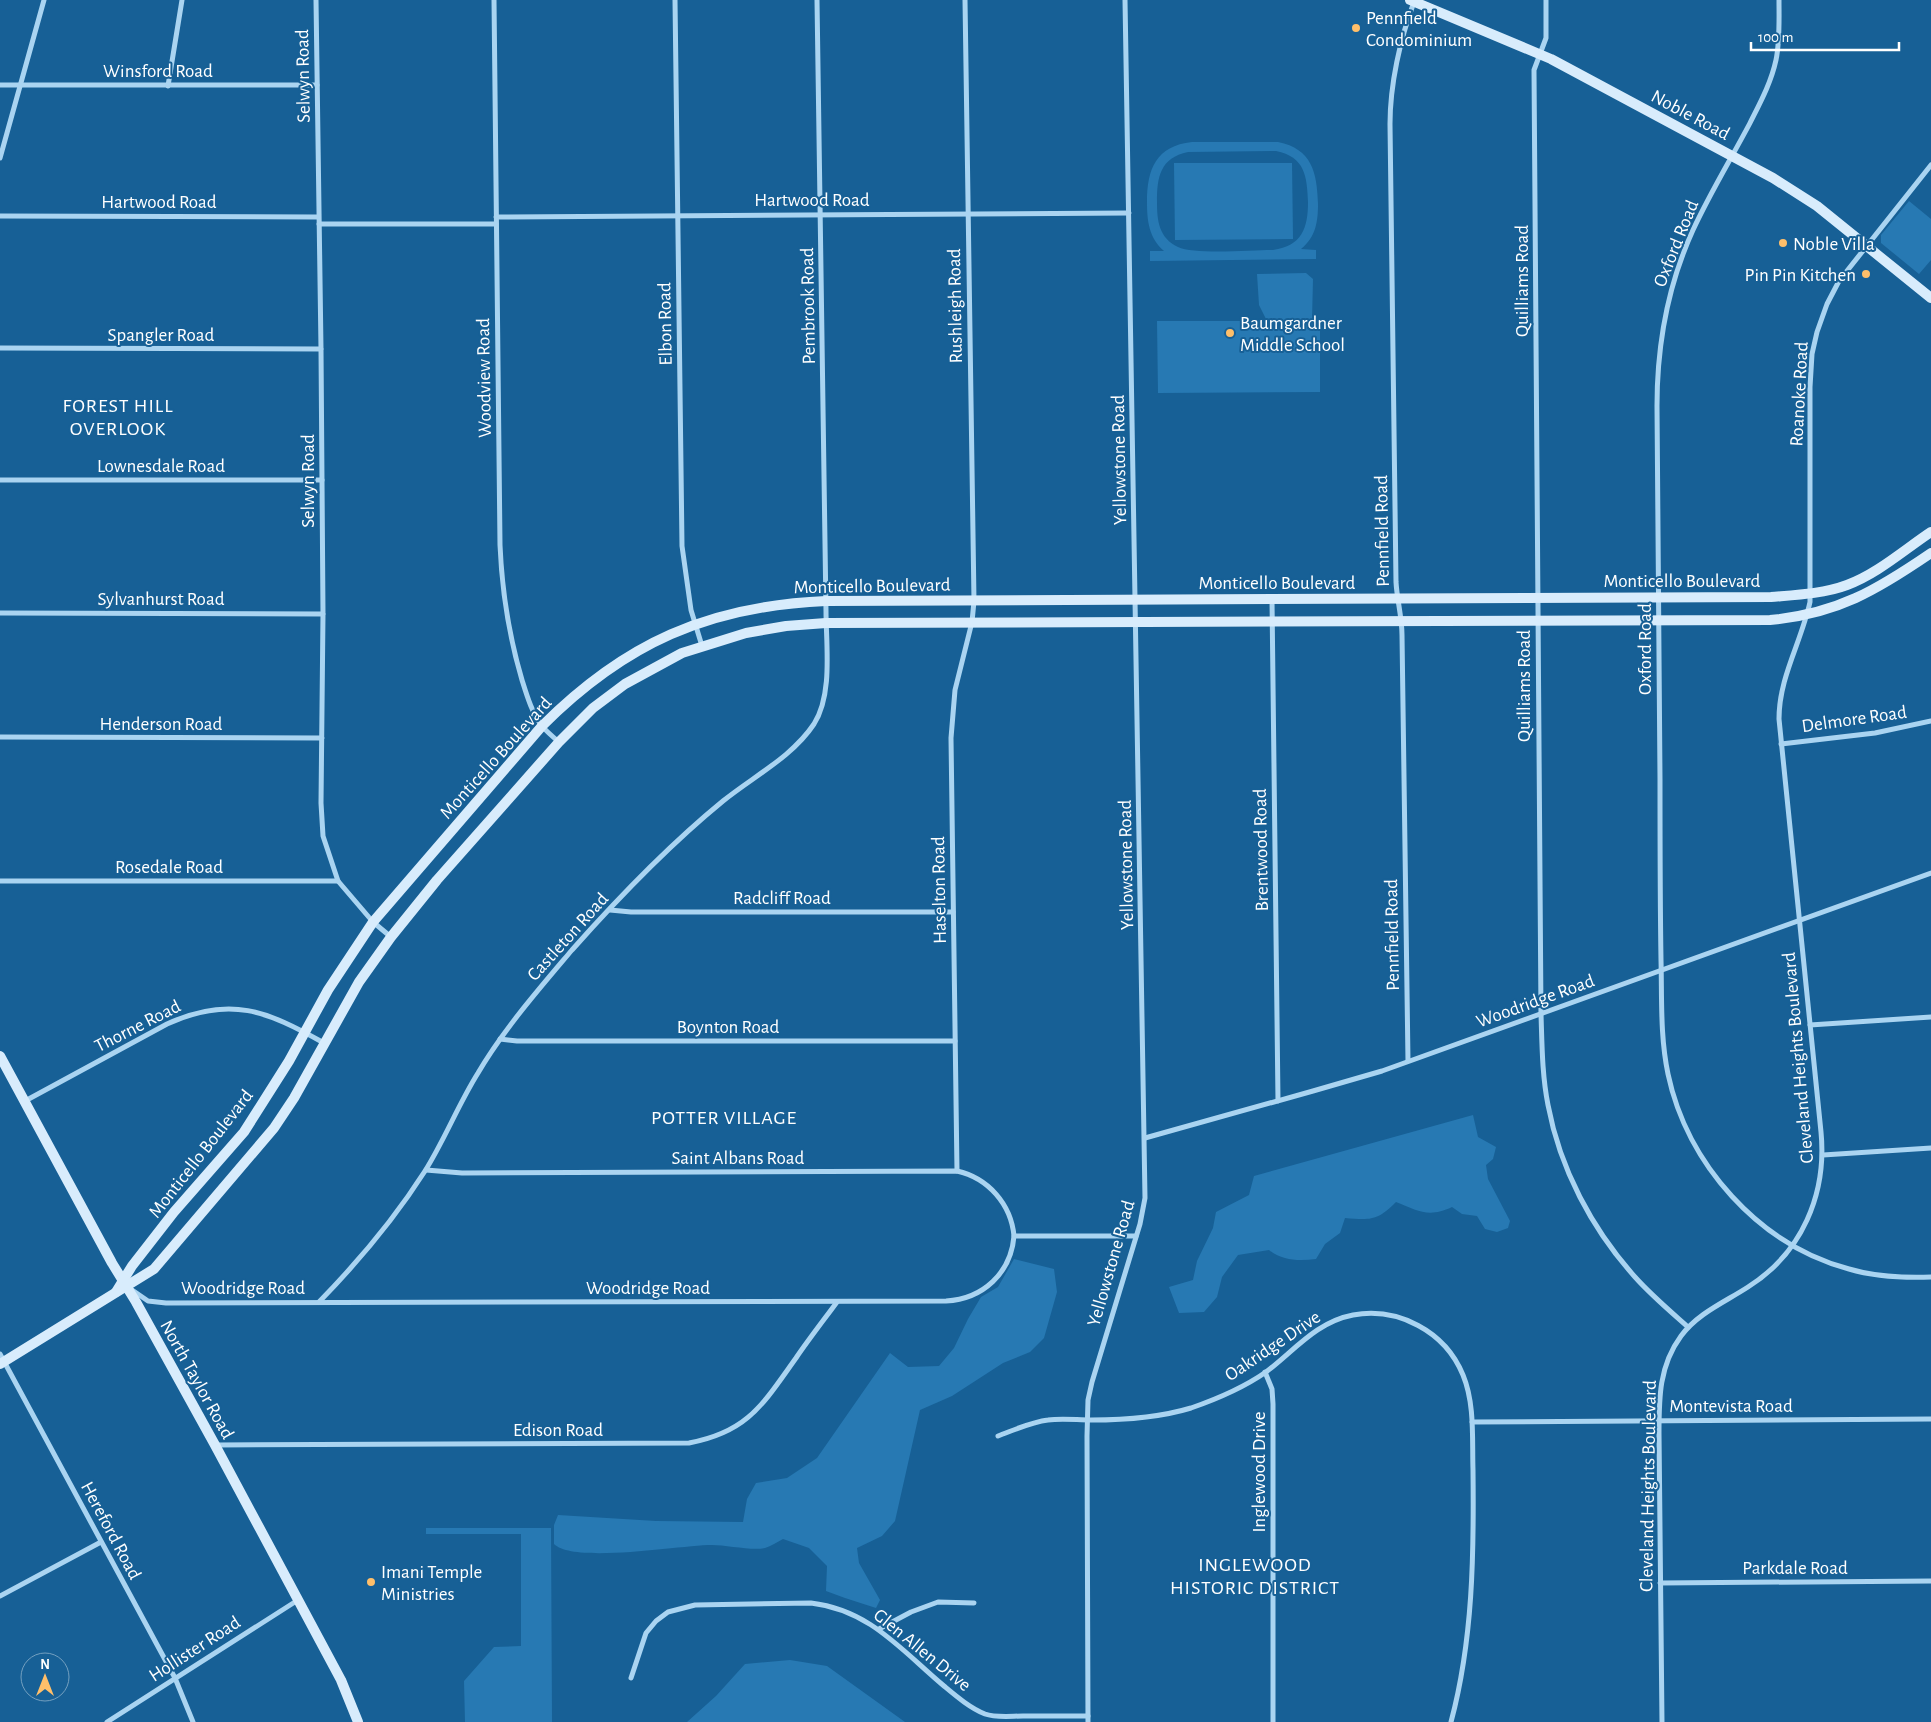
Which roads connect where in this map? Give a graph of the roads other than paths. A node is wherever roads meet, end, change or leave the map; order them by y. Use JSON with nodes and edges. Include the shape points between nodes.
{"nodes":[{"id":1,"x":44,"y":0,"type":"edge"},
{"id":2,"x":182,"y":0,"type":"edge"},
{"id":3,"x":316,"y":0,"type":"edge"},
{"id":4,"x":494,"y":0,"type":"edge"},
{"id":5,"x":674,"y":0,"type":"edge"},
{"id":6,"x":817,"y":0,"type":"edge"},
{"id":7,"x":965,"y":0,"type":"edge"},
{"id":8,"x":1126,"y":0,"type":"edge"},
{"id":9,"x":1546,"y":0,"type":"edge"},
{"id":10,"x":1780,"y":0,"type":"edge"},
{"id":11,"x":1412,"y":1,"type":"edge"},
{"id":12,"x":1540,"y":54,"type":"junction"},
{"id":13,"x":0,"y":85,"type":"edge"},
{"id":14,"x":20,"y":85,"type":"junction"},
{"id":15,"x":316,"y":85,"type":"junction"},
{"id":16,"x":168,"y":86,"type":"junction"},
{"id":17,"x":1732,"y":156,"type":"junction"},
{"id":18,"x":0,"y":158,"type":"edge"},
{"id":19,"x":1931,"y":165,"type":"edge"},
{"id":20,"x":1129,"y":213,"type":"junction"},
{"id":21,"x":820,"y":214,"type":"junction"},
{"id":22,"x":968,"y":214,"type":"junction"},
{"id":23,"x":678,"y":215,"type":"junction"},
{"id":24,"x":0,"y":216,"type":"edge"},
{"id":25,"x":318,"y":217,"type":"junction"},
{"id":26,"x":496,"y":217,"type":"junction"},
{"id":27,"x":319,"y":224,"type":"junction"},
{"id":28,"x":496,"y":224,"type":"junction"},
{"id":29,"x":1866,"y":245,"type":"junction"},
{"id":30,"x":1931,"y":298,"type":"edge"},
{"id":31,"x":0,"y":348,"type":"edge"},
{"id":32,"x":321,"y":349,"type":"junction"},
{"id":33,"x":0,"y":480,"type":"edge"},
{"id":34,"x":322,"y":480,"type":"junction"},
{"id":35,"x":1931,"y":532,"type":"edge"},
{"id":36,"x":1931,"y":553,"type":"edge"},
{"id":37,"x":1659,"y":598,"type":"junction"},
{"id":38,"x":1810,"y":598,"type":"junction"},
{"id":39,"x":1136,"y":599,"type":"junction"},
{"id":40,"x":1397,"y":599,"type":"junction"},
{"id":41,"x":1538,"y":599,"type":"junction"},
{"id":42,"x":1272,"y":600,"type":"junction"},
{"id":43,"x":826,"y":606,"type":"junction"},
{"id":44,"x":974,"y":606,"type":"junction"},
{"id":45,"x":0,"y":613,"type":"edge"},
{"id":46,"x":323,"y":614,"type":"junction"},
{"id":47,"x":1807,"y":615,"type":"junction"},
{"id":48,"x":1402,"y":621,"type":"junction"},
{"id":49,"x":1538,"y":621,"type":"junction"},
{"id":50,"x":1659,"y":621,"type":"junction"},
{"id":51,"x":972,"y":622,"type":"junction"},
{"id":52,"x":1136,"y":622,"type":"junction"},
{"id":53,"x":1272,"y":622,"type":"junction"},
{"id":54,"x":826,"y":623,"type":"junction"},
{"id":55,"x":694,"y":625,"type":"junction"},
{"id":56,"x":702,"y":646,"type":"junction"},
{"id":57,"x":1931,"y":721,"type":"edge"},
{"id":58,"x":542,"y":726,"type":"junction"},
{"id":59,"x":0,"y":737,"type":"edge"},
{"id":60,"x":322,"y":738,"type":"junction"},
{"id":61,"x":558,"y":742,"type":"junction"},
{"id":62,"x":1781,"y":744,"type":"junction"},
{"id":63,"x":1931,"y":873,"type":"edge"},
{"id":64,"x":0,"y":881,"type":"edge"},
{"id":65,"x":338,"y":881,"type":"junction"},
{"id":66,"x":610,"y":910,"type":"junction"},
{"id":67,"x":954,"y":912,"type":"junction"},
{"id":68,"x":1799,"y":920,"type":"junction"},
{"id":69,"x":373,"y":922,"type":"junction"},
{"id":70,"x":391,"y":938,"type":"junction"},
{"id":71,"x":1661,"y":970,"type":"junction"},
{"id":72,"x":1541,"y":1014,"type":"junction"},
{"id":73,"x":1931,"y":1018,"type":"edge"},
{"id":74,"x":1810,"y":1026,"type":"junction"},
{"id":75,"x":304,"y":1032,"type":"junction"},
{"id":76,"x":500,"y":1039,"type":"junction"},
{"id":77,"x":956,"y":1041,"type":"junction"},
{"id":78,"x":324,"y":1043,"type":"junction"},
{"id":79,"x":0,"y":1056,"type":"edge"},
{"id":80,"x":1408,"y":1061,"type":"junction"},
{"id":81,"x":24,"y":1101,"type":"junction"},
{"id":82,"x":1278,"y":1101,"type":"junction"},
{"id":83,"x":1145,"y":1138,"type":"junction"},
{"id":84,"x":1931,"y":1148,"type":"edge"},
{"id":85,"x":1823,"y":1154,"type":"junction"},
{"id":86,"x":426,"y":1170,"type":"junction"},
{"id":87,"x":957,"y":1171,"type":"junction"},
{"id":88,"x":1014,"y":1236,"type":"junction"},
{"id":89,"x":1136,"y":1236,"type":"junction"},
{"id":90,"x":1793,"y":1246,"type":"junction"},
{"id":91,"x":1931,"y":1277,"type":"edge"},
{"id":92,"x":125,"y":1283,"type":"junction"},
{"id":93,"x":320,"y":1302,"type":"junction"},
{"id":94,"x":837,"y":1302,"type":"junction"},
{"id":95,"x":1688,"y":1327,"type":"junction"},
{"id":96,"x":1,"y":1360,"type":"edge"},
{"id":97,"x":1265,"y":1372,"type":"junction"},
{"id":98,"x":1931,"y":1419,"type":"edge"},
{"id":99,"x":1087,"y":1420,"type":"junction"},
{"id":100,"x":1659,"y":1420,"type":"junction"},
{"id":101,"x":1472,"y":1422,"type":"junction"},
{"id":102,"x":998,"y":1436,"type":"dead end"},
{"id":103,"x":215,"y":1445,"type":"junction"},
{"id":104,"x":101,"y":1542,"type":"junction"},
{"id":105,"x":1931,"y":1581,"type":"edge"},
{"id":106,"x":1660,"y":1583,"type":"junction"},
{"id":107,"x":0,"y":1596,"type":"edge"},
{"id":108,"x":298,"y":1600,"type":"junction"},
{"id":109,"x":974,"y":1603,"type":"dead end"},
{"id":110,"x":879,"y":1629,"type":"junction"},
{"id":111,"x":175,"y":1678,"type":"junction"},
{"id":112,"x":631,"y":1678,"type":"dead end"},
{"id":113,"x":1088,"y":1719,"type":"edge"},
{"id":114,"x":107,"y":1722,"type":"edge"},
{"id":115,"x":193,"y":1722,"type":"edge"},
{"id":116,"x":358,"y":1722,"type":"edge"},
{"id":117,"x":1273,"y":1722,"type":"edge"},
{"id":118,"x":1452,"y":1722,"type":"edge"},
{"id":119,"x":1662,"y":1722,"type":"edge"}],
"edges":[{"from":1,"to":14,"type":"street"},
{"from":2,"to":16,"type":"street"},
{"from":3,"to":15,"type":"street","name":"Selwyn Road"},
{"from":4,"to":26,"type":"street","name":"Woodview Road"},
{"from":5,"to":23,"type":"street","name":"Elbon Road"},
{"from":6,"to":21,"type":"street","name":"Pembrook Road"},
{"from":7,"to":22,"type":"street","name":"Rushleigh Road"},
{"from":8,"to":20,"type":"street","name":"Yellowstone Road"},
{"from":9,"to":12,"type":"street","name":"Quilliams Road","via":[[1546,38]]},
{"from":10,"to":17,"type":"street","name":"Oxford Road","via":[[1779,42],[1774,69],[1762,100]]},
{"from":11,"to":12,"type":"main road","name":"Noble Road"},
{"from":11,"to":40,"type":"street","name":"Pennfield Road","via":[[1390,110]]},
{"from":12,"to":17,"type":"main road","name":"Noble Road"},
{"from":12,"to":41,"type":"street","name":"Quilliams Road","via":[[1534,70]]},
{"from":13,"to":14,"type":"street","name":"Winsford Road"},
{"from":14,"to":16,"type":"street","name":"Winsford Road"},
{"from":14,"to":18,"type":"street"},
{"from":15,"to":16,"type":"street","name":"Winsford Road"},
{"from":15,"to":25,"type":"street","name":"Selwyn Road"},
{"from":17,"to":29,"type":"main road","name":"Noble Road","via":[[1801,195]]},
{"from":17,"to":37,"type":"street","name":"Oxford Road","via":[[1684,251],[1669,296],[1662,331],[1657,382]]},
{"from":19,"to":29,"type":"street","name":"Roanoke Road"},
{"from":20,"to":22,"type":"street","name":"Hartwood Road"},
{"from":20,"to":39,"type":"street","name":"Yellowstone Road"},
{"from":21,"to":22,"type":"street","name":"Hartwood Road"},
{"from":21,"to":23,"type":"street","name":"Hartwood Road"},
{"from":21,"to":43,"type":"street","name":"Pembrook Road"},
{"from":22,"to":44,"type":"street","name":"Rushleigh Road"},
{"from":23,"to":26,"type":"street","name":"Hartwood Road"},
{"from":23,"to":55,"type":"street","name":"Elbon Road","via":[[682,546]]},
{"from":24,"to":25,"type":"street","name":"Hartwood Road"},
{"from":25,"to":27,"type":"street","name":"Selwyn Road"},
{"from":26,"to":28,"type":"street","name":"Woodview Road"},
{"from":27,"to":28,"type":"street"},
{"from":27,"to":32,"type":"street","name":"Selwyn Road"},
{"from":28,"to":58,"type":"street","name":"Woodview Road","via":[[503,585],[515,657]]},
{"from":29,"to":30,"type":"main road","name":"Noble Road"},
{"from":29,"to":38,"type":"street","name":"Roanoke Road","via":[[1830,297],[1813,351],[1810,387]]},
{"from":31,"to":32,"type":"street","name":"Spangler Road"},
{"from":32,"to":34,"type":"street","name":"Selwyn Road"},
{"from":33,"to":34,"type":"street","name":"Lownesdale Road"},
{"from":34,"to":46,"type":"street","name":"Selwyn Road"},
{"from":35,"to":38,"type":"main road","name":"Monticello Boulevard","via":[[1862,579]]},
{"from":36,"to":47,"type":"main road","name":"Monticello Boulevard","via":[[1862,596]]},
{"from":37,"to":38,"type":"main road","name":"Monticello Boulevard"},
{"from":37,"to":41,"type":"main road","name":"Monticello Boulevard"},
{"from":37,"to":50,"type":"street","name":"Oxford Road"},
{"from":38,"to":47,"type":"street","name":"Cleveland Heights Boulevard"},
{"from":39,"to":42,"type":"main road","name":"Monticello Boulevard"},
{"from":39,"to":44,"type":"main road","name":"Monticello Boulevard"},
{"from":39,"to":52,"type":"street","name":"Yellowstone Road"},
{"from":40,"to":41,"type":"main road","name":"Monticello Boulevard"},
{"from":40,"to":42,"type":"main road","name":"Monticello Boulevard"},
{"from":40,"to":48,"type":"street","name":"Pennfield Road"},
{"from":41,"to":49,"type":"street","name":"Quilliams Road"},
{"from":42,"to":53,"type":"street","name":"Brentwood Road"},
{"from":43,"to":44,"type":"main road","name":"Monticello Boulevard"},
{"from":43,"to":54,"type":"street","name":"Castleton Road"},
{"from":43,"to":55,"type":"main road","name":"Monticello Boulevard","via":[[795,602],[755,608]]},
{"from":44,"to":51,"type":"street","name":"Haselton Road"},
{"from":45,"to":46,"type":"street","name":"Sylvanhurst Road"},
{"from":46,"to":60,"type":"street","name":"Selwyn Road"},
{"from":47,"to":50,"type":"main road","name":"Monticello Boulevard","via":[[1770,620]]},
{"from":47,"to":62,"type":"street","name":"Cleveland Heights Boulevard","via":[[1781,692]]},
{"from":48,"to":49,"type":"main road","name":"Monticello Boulevard"},
{"from":48,"to":53,"type":"main road","name":"Monticello Boulevard"},
{"from":48,"to":80,"type":"street","name":"Pennfield Road"},
{"from":49,"to":50,"type":"main road","name":"Monticello Boulevard"},
{"from":49,"to":72,"type":"street","name":"Quilliams Road"},
{"from":50,"to":71,"type":"street","name":"Oxford Road"},
{"from":51,"to":52,"type":"main road","name":"Monticello Boulevard"},
{"from":51,"to":54,"type":"main road","name":"Monticello Boulevard"},
{"from":51,"to":67,"type":"street","name":"Haselton Road","via":[[956,686],[951,726]]},
{"from":52,"to":53,"type":"main road","name":"Monticello Boulevard"},
{"from":52,"to":83,"type":"street","name":"Yellowstone Road"},
{"from":53,"to":82,"type":"street","name":"Brentwood Road"},
{"from":54,"to":56,"type":"main road","name":"Monticello Boulevard","via":[[768,628]]},
{"from":54,"to":66,"type":"street","name":"Castleton Road","via":[[825,695],[811,728],[790,751],[723,801],[647,869]]},
{"from":55,"to":56,"type":"street","name":"Elbon Road"},
{"from":55,"to":58,"type":"main road","name":"Monticello Boulevard","via":[[662,637],[628,656],[594,679]]},
{"from":56,"to":61,"type":"main road","name":"Monticello Boulevard","via":[[664,661],[625,684],[593,708]]},
{"from":57,"to":62,"type":"street","name":"Delmore Road","via":[[1875,733]]},
{"from":58,"to":61,"type":"street","name":"Woodview Road"},
{"from":58,"to":69,"type":"main road","name":"Monticello Boulevard"},
{"from":59,"to":60,"type":"street","name":"Henderson Road"},
{"from":60,"to":65,"type":"street","name":"Selwyn Road","via":[[323,836]]},
{"from":61,"to":70,"type":"main road","name":"Monticello Boulevard","via":[[437,880]]},
{"from":62,"to":68,"type":"street","name":"Cleveland Heights Boulevard"},
{"from":63,"to":68,"type":"street","name":"Woodridge Road"},
{"from":64,"to":65,"type":"street","name":"Rosedale Road"},
{"from":65,"to":69,"type":"street","name":"Selwyn Road"},
{"from":66,"to":67,"type":"street","name":"Radcliff Road"},
{"from":66,"to":76,"type":"street","name":"Castleton Road"},
{"from":67,"to":77,"type":"street","name":"Haselton Road"},
{"from":68,"to":71,"type":"street","name":"Woodridge Road"},
{"from":68,"to":74,"type":"street","name":"Cleveland Heights Boulevard"},
{"from":69,"to":70,"type":"street","name":"Selwyn Road"},
{"from":69,"to":75,"type":"main road","name":"Monticello Boulevard"},
{"from":70,"to":78,"type":"main road","name":"Monticello Boulevard","via":[[359,982]]},
{"from":71,"to":72,"type":"street","name":"Woodridge Road"},
{"from":71,"to":90,"type":"street","name":"Oxford Road","via":[[1666,1065],[1673,1094],[1689,1134],[1715,1176],[1737,1201],[1755,1219]]},
{"from":72,"to":80,"type":"street","name":"Woodridge Road"},
{"from":72,"to":95,"type":"street","name":"Quilliams Road","via":[[1547,1103],[1569,1174],[1595,1223],[1623,1263]]},
{"from":73,"to":74,"type":"street"},
{"from":74,"to":85,"type":"street","name":"Cleveland Heights Boulevard"},
{"from":75,"to":78,"type":"street","name":"Thorne Road"},
{"from":75,"to":81,"type":"street","name":"Thorne Road","via":[[255,1011],[222,1008],[198,1012],[167,1024]]},
{"from":75,"to":92,"type":"main road","name":"Monticello Boulevard","via":[[244,1132],[174,1212]]},
{"from":76,"to":77,"type":"street","name":"Boynton Road","via":[[517,1042]]},
{"from":76,"to":86,"type":"street","name":"Castleton Road"},
{"from":77,"to":87,"type":"street","name":"Haselton Road"},
{"from":78,"to":92,"type":"main road","name":"Monticello Boulevard","via":[[294,1098],[268,1135],[154,1269]]},
{"from":79,"to":81,"type":"main road","name":"North Taylor Road"},
{"from":80,"to":82,"type":"street","name":"Woodridge Road"},
{"from":81,"to":92,"type":"main road","name":"North Taylor Road"},
{"from":82,"to":83,"type":"street","name":"Woodridge Road"},
{"from":83,"to":89,"type":"street","name":"Yellowstone Road","via":[[1145,1198]]},
{"from":84,"to":85,"type":"street"},
{"from":85,"to":90,"type":"street","name":"Cleveland Heights Boulevard","via":[[1816,1196],[1807,1222]]},
{"from":86,"to":87,"type":"street","name":"Saint Albans Road","via":[[462,1173]]},
{"from":86,"to":93,"type":"street","name":"Castleton Road","via":[[398,1210]]},
{"from":87,"to":88,"type":"street","name":"Saint Albans Road","via":[[983,1182],[999,1197],[1009,1215]]},
{"from":88,"to":89,"type":"street"},
{"from":88,"to":94,"type":"street","name":"Woodridge Road","via":[[1011,1254],[1000,1274],[970,1297],[934,1302]]},
{"from":89,"to":99,"type":"street","name":"Yellowstone Road","via":[[1092,1382]]},
{"from":90,"to":91,"type":"street","name":"Oxford Road","via":[[1849,1270],[1888,1276]]},
{"from":90,"to":95,"type":"street","name":"Cleveland Heights Boulevard","via":[[1758,1281],[1706,1312]]},
{"from":92,"to":93,"type":"street","name":"Woodridge Road","via":[[148,1301],[166,1303]]},
{"from":92,"to":96,"type":"main road","name":"Monticello Boulevard","via":[[116,1292]]},
{"from":92,"to":103,"type":"main road","name":"North Taylor Road"},
{"from":93,"to":94,"type":"street","name":"Woodridge Road"},
{"from":94,"to":103,"type":"street","name":"Edison Road","via":[[762,1405],[743,1422],[708,1440],[679,1443]]},
{"from":95,"to":100,"type":"street","name":"Cleveland Heights Boulevard","via":[[1670,1354],[1664,1371]]},
{"from":96,"to":104,"type":"street","name":"Hereford Road"},
{"from":97,"to":99,"type":"street","name":"Oakridge Drive","via":[[1224,1395],[1175,1412],[1144,1418]]},
{"from":97,"to":101,"type":"street","name":"Oakridge Drive","via":[[1331,1322],[1363,1314],[1397,1317],[1431,1334],[1454,1358],[1467,1386]]},
{"from":97,"to":117,"type":"street","name":"Inglewood Drive","via":[[1272,1389],[1273,1404]]},
{"from":98,"to":100,"type":"street","name":"Montevista Road"},
{"from":99,"to":102,"type":"street","name":"Oakridge Drive","via":[[1042,1421]]},
{"from":99,"to":113,"type":"street","name":"Yellowstone Road"},
{"from":100,"to":101,"type":"street","name":"Montevista Road"},
{"from":100,"to":106,"type":"street","name":"Cleveland Heights Boulevard"},
{"from":101,"to":118,"type":"street","name":"Oakridge Drive","via":[[1471,1599],[1462,1683]]},
{"from":103,"to":108,"type":"main road","name":"North Taylor Road"},
{"from":104,"to":107,"type":"street"},
{"from":104,"to":111,"type":"street","name":"Hereford Road"},
{"from":105,"to":106,"type":"street","name":"Parkdale Road"},
{"from":106,"to":119,"type":"street","name":"Cleveland Heights Boulevard"},
{"from":108,"to":111,"type":"street","name":"Hollister Road"},
{"from":108,"to":116,"type":"main road","name":"North Taylor Road","via":[[341,1680]]},
{"from":109,"to":110,"type":"street","via":[[938,1602],[916,1609]]},
{"from":110,"to":112,"type":"street","name":"Glen Allen Drive","via":[[829,1605],[695,1605],[668,1612],[656,1621],[646,1633]]},
{"from":110,"to":113,"type":"street","name":"Glen Allen Drive","via":[[954,1694],[983,1713]]},
{"from":111,"to":114,"type":"street","name":"Hollister Road"},
{"from":111,"to":115,"type":"street","name":"Hereford Road"}]}
